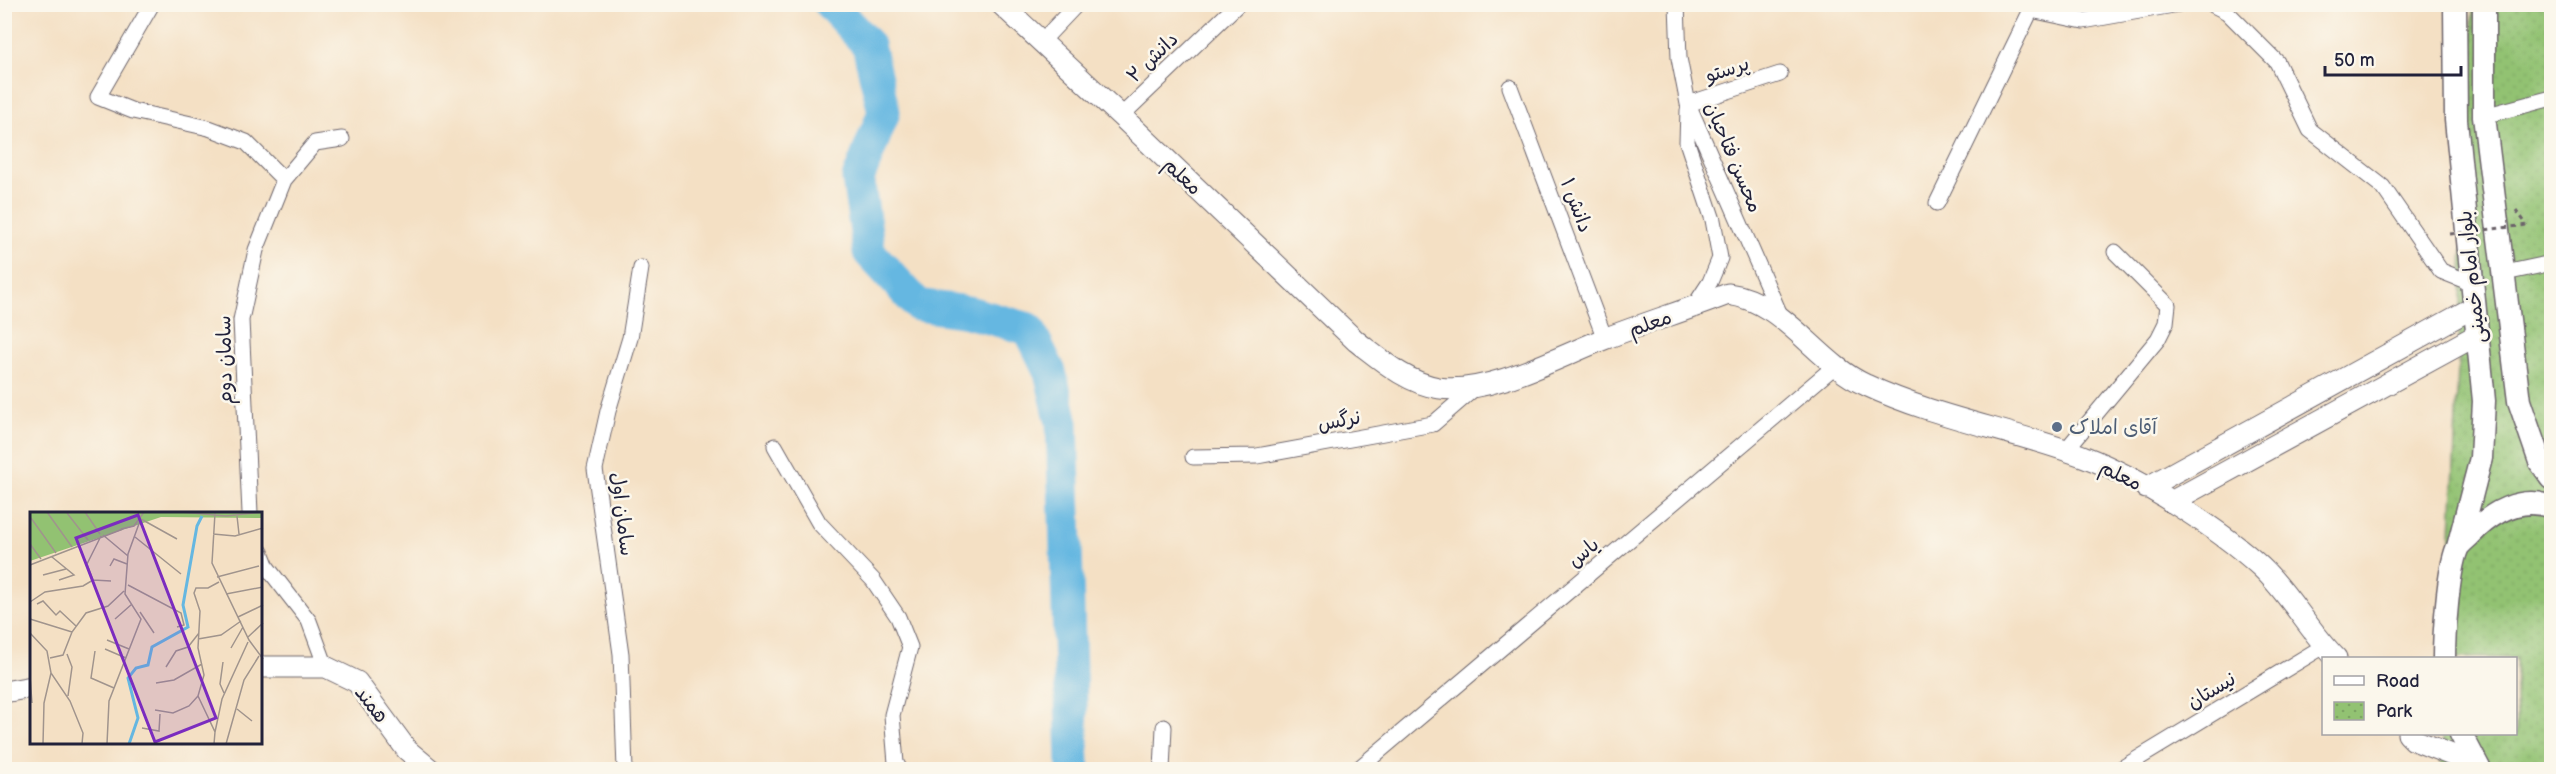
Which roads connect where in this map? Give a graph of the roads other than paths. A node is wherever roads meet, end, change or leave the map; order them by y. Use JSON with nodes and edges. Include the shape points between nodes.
{"nodes":[{"id":1,"x":152,"y":4,"type":"edge"},
{"id":2,"x":1001,"y":4,"type":"edge"},
{"id":3,"x":1077,"y":4,"type":"edge"},
{"id":4,"x":1238,"y":4,"type":"edge"},
{"id":5,"x":1677,"y":4,"type":"edge"},
{"id":6,"x":2179,"y":4,"type":"edge"},
{"id":7,"x":2211,"y":4,"type":"edge"},
{"id":8,"x":2455,"y":4,"type":"edge"},
{"id":9,"x":2484,"y":4,"type":"edge"},
{"id":10,"x":2028,"y":7,"type":"edge"},
{"id":11,"x":1041,"y":42,"type":"junction"},
{"id":12,"x":1779,"y":74,"type":"dead end"},
{"id":13,"x":1510,"y":87,"type":"dead end"},
{"id":14,"x":2552,"y":98,"type":"edge"},
{"id":15,"x":1688,"y":104,"type":"junction"},
{"id":16,"x":1121,"y":116,"type":"junction"},
{"id":17,"x":2484,"y":116,"type":"junction"},
{"id":18,"x":342,"y":139,"type":"dead end"},
{"id":19,"x":284,"y":180,"type":"junction"},
{"id":20,"x":1937,"y":204,"type":"dead end"},
{"id":21,"x":2115,"y":252,"type":"dead end"},
{"id":22,"x":2552,"y":263,"type":"edge"},
{"id":23,"x":640,"y":268,"type":"dead end"},
{"id":24,"x":2505,"y":273,"type":"junction"},
{"id":25,"x":2471,"y":283,"type":"junction"},
{"id":26,"x":2474,"y":307,"type":"junction"},
{"id":27,"x":1694,"y":308,"type":"junction"},
{"id":28,"x":1782,"y":319,"type":"junction"},
{"id":29,"x":2477,"y":335,"type":"junction"},
{"id":30,"x":1605,"y":339,"type":"junction"},
{"id":31,"x":1835,"y":366,"type":"junction"},
{"id":32,"x":1478,"y":385,"type":"junction"},
{"id":33,"x":774,"y":446,"type":"dead end"},
{"id":34,"x":2065,"y":451,"type":"junction"},
{"id":35,"x":1193,"y":457,"type":"dead end"},
{"id":36,"x":2552,"y":478,"type":"edge"},
{"id":37,"x":2146,"y":488,"type":"junction"},
{"id":38,"x":2171,"y":502,"type":"junction"},
{"id":39,"x":2552,"y":507,"type":"edge"},
{"id":40,"x":250,"y":512,"type":"edge"},
{"id":41,"x":2458,"y":547,"type":"junction"},
{"id":42,"x":262,"y":554,"type":"edge"},
{"id":43,"x":2330,"y":652,"type":"edge"},
{"id":44,"x":2444,"y":657,"type":"edge"},
{"id":45,"x":262,"y":667,"type":"edge"},
{"id":46,"x":326,"y":667,"type":"junction"},
{"id":47,"x":30,"y":687,"type":"edge"},
{"id":48,"x":4,"y":692,"type":"edge"},
{"id":49,"x":1164,"y":727,"type":"dead end"},
{"id":50,"x":2409,"y":735,"type":"edge"},
{"id":51,"x":2462,"y":735,"type":"edge"},
{"id":52,"x":2478,"y":767,"type":"edge"},
{"id":53,"x":431,"y":770,"type":"edge"},
{"id":54,"x":625,"y":770,"type":"edge"},
{"id":55,"x":900,"y":770,"type":"edge"},
{"id":56,"x":1162,"y":770,"type":"edge"},
{"id":57,"x":1357,"y":770,"type":"edge"},
{"id":58,"x":2119,"y":770,"type":"edge"}],
"edges":[{"from":1,"to":19,"type":"street","via":[[98,97],[132,111],[209,128],[246,142]]},
{"from":2,"to":11,"type":"main road","name":"معلم"},
{"from":3,"to":11,"type":"street"},
{"from":4,"to":16,"type":"street","name":"دانش ۲"},
{"from":5,"to":15,"type":"street","name":"محسن فتاحیان","via":[[1678,58]]},
{"from":6,"to":10,"type":"street","via":[[2083,21]]},
{"from":7,"to":25,"type":"street","via":[[2227,12],[2277,62],[2310,130],[2383,187],[2441,271]]},
{"from":8,"to":25,"type":"main road","name":"بلوار امام خمینی","via":[[2456,120]]},
{"from":9,"to":17,"type":"main road","name":"بلوار امام خمینی"},
{"from":10,"to":20,"type":"street"},
{"from":11,"to":16,"type":"main road","name":"معلم"},
{"from":12,"to":15,"type":"street","name":"پرستو"},
{"from":13,"to":30,"type":"street","name":"دانش ۱"},
{"from":14,"to":17,"type":"street"},
{"from":15,"to":27,"type":"street","via":[[1687,142],[1713,220],[1720,258]]},
{"from":15,"to":28,"type":"street","name":"محسن فتاحیان"},
{"from":16,"to":32,"type":"main road","name":"معلم","via":[[1356,342],[1399,373],[1439,388]]},
{"from":17,"to":24,"type":"main road","name":"بلوار امام خمینی"},
{"from":18,"to":19,"type":"street","name":"سامان دوم","via":[[315,143]]},
{"from":19,"to":40,"type":"street","name":"سامان دوم","via":[[256,250],[241,320]]},
{"from":21,"to":34,"type":"street","via":[[2168,305],[2166,323],[2158,339]]},
{"from":22,"to":24,"type":"street"},
{"from":23,"to":54,"type":"street","name":"سامان اول","via":[[630,338],[595,469],[621,654]]},
{"from":24,"to":36,"type":"main road","name":"بلوار امام خمینی","via":[[2519,401],[2540,462]]},
{"from":25,"to":26,"type":"main road","name":"بلوار امام خمینی"},
{"from":26,"to":29,"type":"main road","name":"بلوار امام خمینی"},
{"from":26,"to":37,"type":"main road"},
{"from":27,"to":28,"type":"main road","name":"معلم","via":[[1728,294],[1745,296]]},
{"from":27,"to":30,"type":"main road","name":"معلم"},
{"from":28,"to":31,"type":"main road","name":"معلم"},
{"from":29,"to":38,"type":"main road"},
{"from":29,"to":41,"type":"main road","name":"بلوار امام خمینی","via":[[2484,401],[2481,458]]},
{"from":30,"to":32,"type":"main road","name":"معلم","via":[[1528,371]]},
{"from":31,"to":34,"type":"main road","name":"معلم","via":[[1864,385],[1954,418]]},
{"from":31,"to":57,"type":"street","name":"یاس"},
{"from":32,"to":35,"type":"street","name":"نرگس","via":[[1433,424],[1257,456]]},
{"from":33,"to":55,"type":"street","via":[[819,523],[873,580],[898,617],[910,647],[892,715]]},
{"from":34,"to":37,"type":"main road","name":"معلم","via":[[2087,457]]},
{"from":37,"to":38,"type":"main road","name":"معلم"},
{"from":38,"to":43,"type":"main road","name":"معلم","via":[[2262,568]]},
{"from":39,"to":41,"type":"main road","via":[[2512,505],[2486,519]]},
{"from":41,"to":44,"type":"main road","name":"بلوار امام خمینی"},
{"from":42,"to":46,"type":"street","via":[[267,567],[309,621]]},
{"from":43,"to":58,"type":"street","name":"نیستان"},
{"from":45,"to":46,"type":"main road","name":"همند"},
{"from":46,"to":53,"type":"main road","name":"همند","via":[[357,682],[407,750]]},
{"from":47,"to":48,"type":"main road"},
{"from":49,"to":56,"type":"street"},
{"from":50,"to":52,"type":"main road"},
{"from":51,"to":52,"type":"main road"}]}
